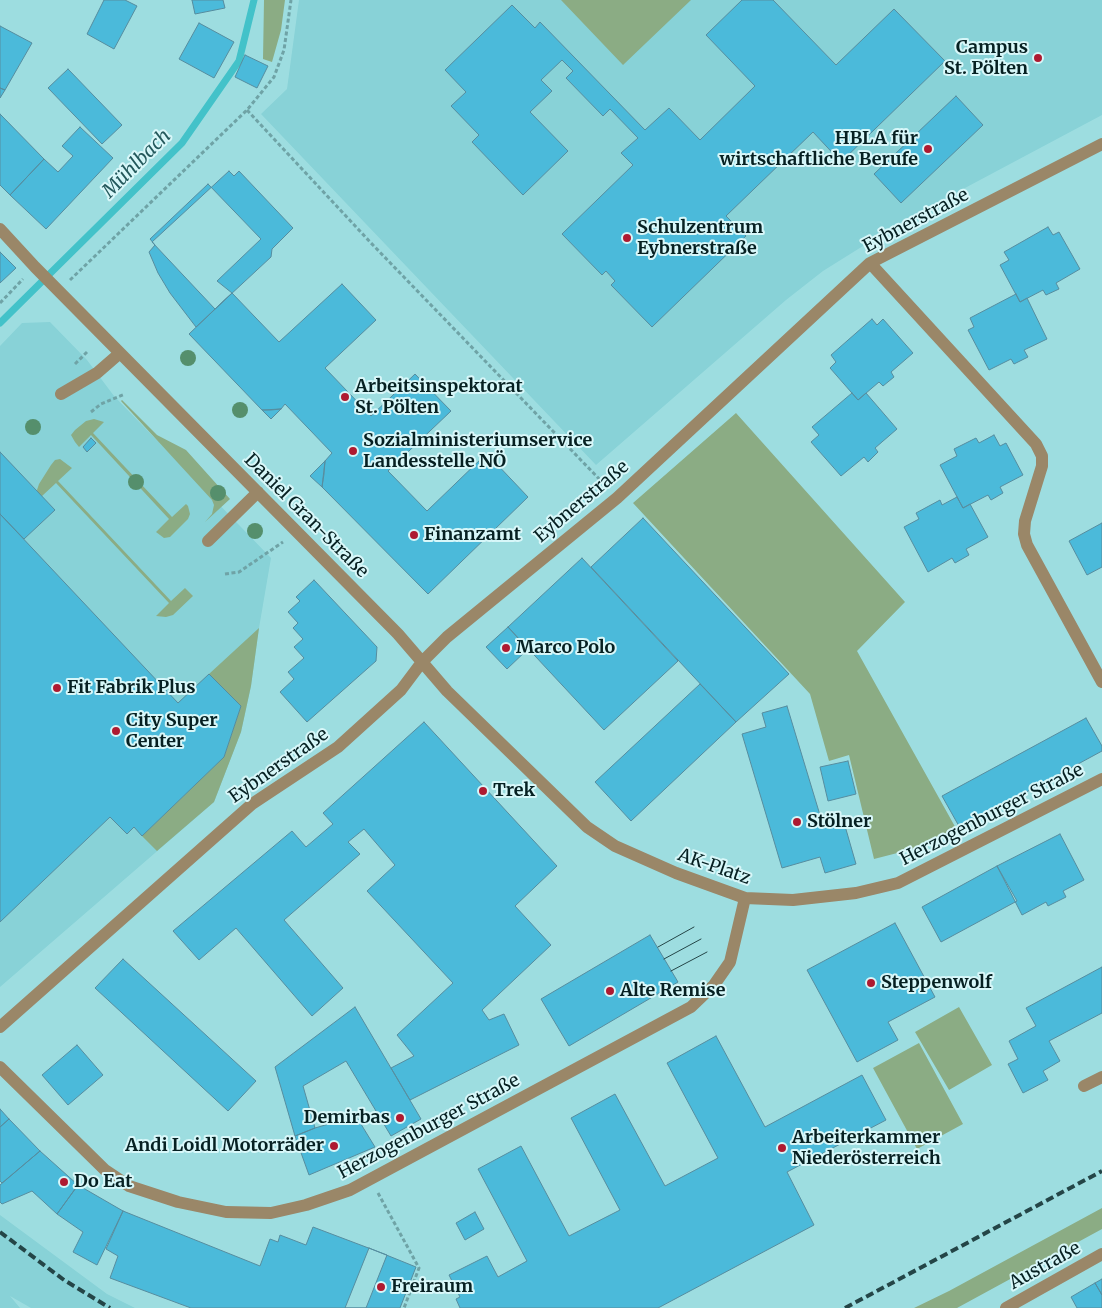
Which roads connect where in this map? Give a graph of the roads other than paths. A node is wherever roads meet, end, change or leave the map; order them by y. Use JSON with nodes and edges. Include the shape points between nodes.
{"nodes":[{"id":1,"x":1102,"y":144,"type":"edge"},
{"id":2,"x":0,"y":229,"type":"edge"},
{"id":3,"x":870,"y":263,"type":"junction"},
{"id":4,"x":120,"y":353,"type":"junction"},
{"id":5,"x":61,"y":394,"type":"dead end"},
{"id":6,"x":258,"y":492,"type":"junction"},
{"id":7,"x":208,"y":541,"type":"dead end"},
{"id":8,"x":422,"y":662,"type":"junction"},
{"id":9,"x":1102,"y":682,"type":"edge"},
{"id":10,"x":1102,"y":779,"type":"edge"},
{"id":11,"x":587,"y":827,"type":"joint"},
{"id":12,"x":898,"y":883,"type":"joint"},
{"id":13,"x":745,"y":898,"type":"junction"},
{"id":14,"x":0,"y":1027,"type":"edge"},
{"id":15,"x":0,"y":1067,"type":"edge"},
{"id":16,"x":1102,"y":1077,"type":"edge"},
{"id":17,"x":1084,"y":1086,"type":"dead end"},
{"id":18,"x":1102,"y":1254,"type":"edge"},
{"id":19,"x":1006,"y":1308,"type":"edge"}],
"edges":[{"from":1,"to":3,"type":"street","name":"Eybnerstraße"},
{"from":2,"to":4,"type":"street","name":"Daniel Gran-Straße"},
{"from":3,"to":8,"type":"street","name":"Eybnerstraße","via":[[617,498]]},
{"from":3,"to":9,"type":"street","via":[[1036,444],[1042,456],[1042,466],[1025,520],[1027,545]]},
{"from":4,"to":5,"type":"street","via":[[97,373]]},
{"from":4,"to":6,"type":"street","name":"Daniel Gran-Straße"},
{"from":6,"to":7,"type":"street"},
{"from":6,"to":8,"type":"street","name":"Daniel Gran-Straße"},
{"from":8,"to":11,"type":"street","name":"Daniel Gran-Straße","via":[[447,691]]},
{"from":8,"to":14,"type":"street","name":"Eybnerstraße","via":[[401,690],[338,747],[252,804]]},
{"from":10,"to":12,"type":"street","name":"Herzogenburger Straße"},
{"from":11,"to":13,"type":"street","name":"AK-Platz","via":[[615,846],[647,861]]},
{"from":12,"to":13,"type":"street","name":"AK-Platz","via":[[856,893],[793,900]]},
{"from":13,"to":15,"type":"street","name":"Herzogenburger Straße","via":[[730,962],[714,986],[691,1007],[350,1190],[271,1213],[226,1212],[129,1186],[106,1170]]},
{"from":16,"to":17,"type":"street"},
{"from":18,"to":19,"type":"street","name":"Austraße"}]}
